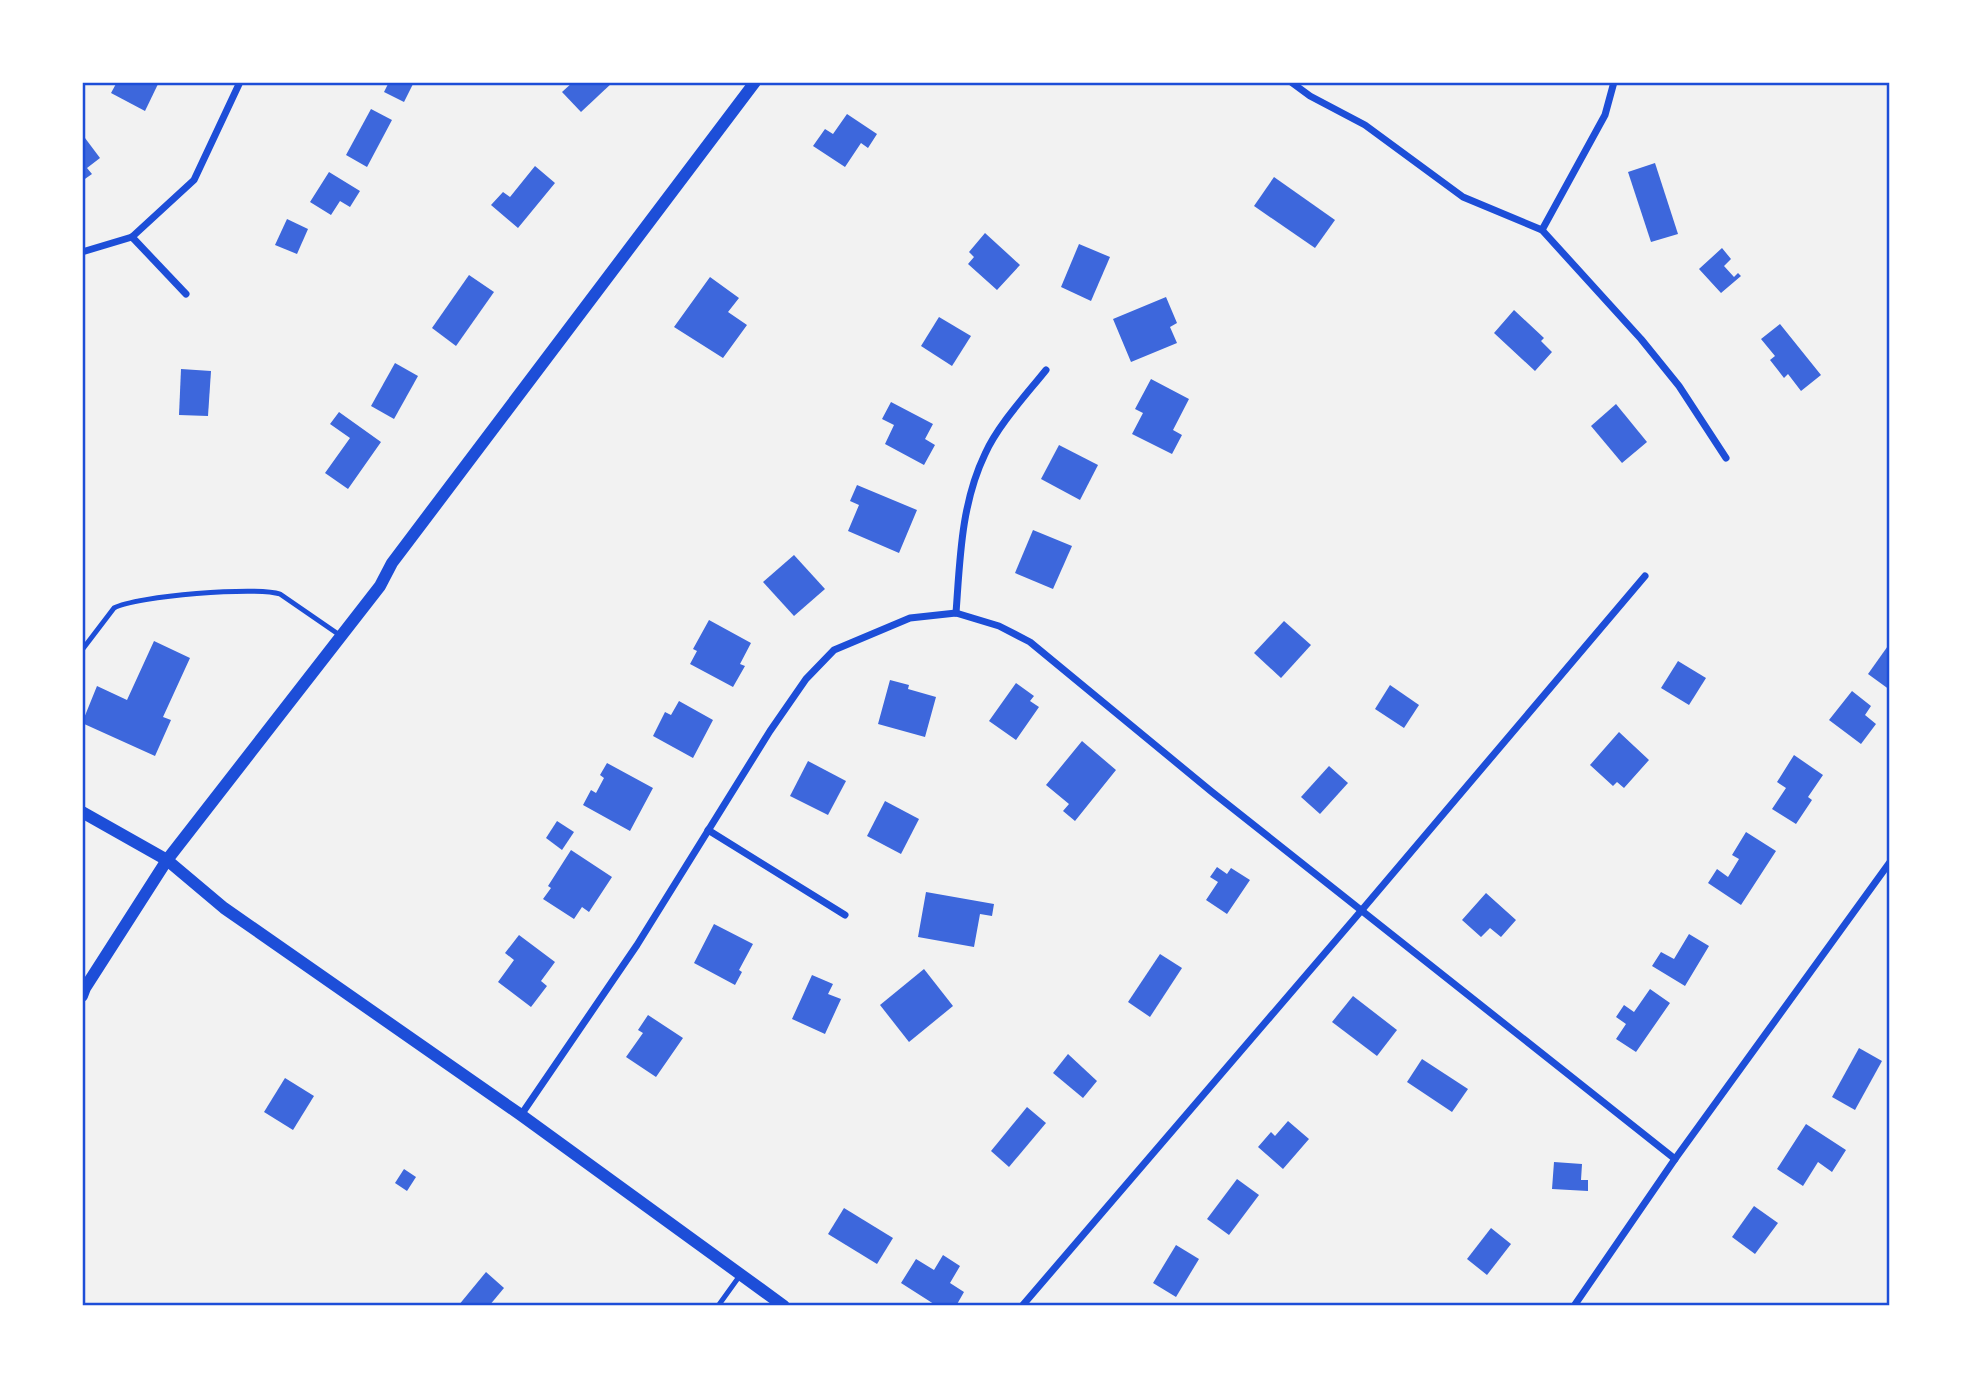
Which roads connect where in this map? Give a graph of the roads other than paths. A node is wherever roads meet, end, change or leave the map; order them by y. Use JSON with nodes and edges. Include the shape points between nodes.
{"nodes":[{"id":1,"x":240,"y":82,"type":"edge"},
{"id":2,"x":755,"y":82,"type":"edge"},
{"id":3,"x":1292,"y":82,"type":"edge"},
{"id":4,"x":1614,"y":82,"type":"edge"},
{"id":5,"x":1542,"y":230,"type":"junction"},
{"id":6,"x":132,"y":237,"type":"junction"},
{"id":7,"x":82,"y":252,"type":"edge"},
{"id":8,"x":186,"y":295,"type":"dead end"},
{"id":9,"x":1045,"y":370,"type":"dead end"},
{"id":10,"x":1726,"y":458,"type":"dead end"},
{"id":11,"x":1645,"y":576,"type":"dead end"},
{"id":12,"x":956,"y":613,"type":"junction"},
{"id":13,"x":341,"y":636,"type":"junction"},
{"id":14,"x":82,"y":650,"type":"edge"},
{"id":15,"x":82,"y":812,"type":"edge"},
{"id":16,"x":708,"y":830,"type":"junction"},
{"id":17,"x":167,"y":860,"type":"junction"},
{"id":18,"x":1890,"y":862,"type":"edge"},
{"id":19,"x":1362,"y":911,"type":"junction"},
{"id":20,"x":845,"y":915,"type":"dead end"},
{"id":21,"x":82,"y":996,"type":"edge"},
{"id":22,"x":521,"y":1115,"type":"junction"},
{"id":23,"x":1675,"y":1159,"type":"junction"},
{"id":24,"x":741,"y":1274,"type":"junction"},
{"id":25,"x":718,"y":1306,"type":"edge"},
{"id":26,"x":785,"y":1306,"type":"edge"},
{"id":27,"x":1021,"y":1306,"type":"edge"},
{"id":28,"x":1574,"y":1306,"type":"edge"}],
"edges":[{"from":1,"to":6,"type":"street","via":[[194,180]]},
{"from":2,"to":13,"type":"street"},
{"from":3,"to":5,"type":"street","via":[[1365,125],[1463,197]]},
{"from":4,"to":5,"type":"street","via":[[1605,115]]},
{"from":5,"to":10,"type":"street","via":[[1679,386]]},
{"from":6,"to":7,"type":"street"},
{"from":6,"to":8,"type":"street"},
{"from":9,"to":12,"type":"street","via":[[986,451],[971,488]]},
{"from":11,"to":19,"type":"street"},
{"from":12,"to":16,"type":"street","via":[[910,618],[834,650],[806,679]]},
{"from":12,"to":19,"type":"street","via":[[999,626],[1030,642]]},
{"from":13,"to":14,"type":"lane","via":[[280,594],[251,592],[122,604]]},
{"from":13,"to":17,"type":"street"},
{"from":15,"to":17,"type":"street"},
{"from":16,"to":20,"type":"street"},
{"from":16,"to":22,"type":"street","via":[[637,945]]},
{"from":17,"to":21,"type":"street"},
{"from":17,"to":22,"type":"street","via":[[224,908]]},
{"from":18,"to":23,"type":"street"},
{"from":19,"to":23,"type":"street"},
{"from":19,"to":27,"type":"street"},
{"from":22,"to":24,"type":"street"},
{"from":23,"to":28,"type":"street"},
{"from":24,"to":25,"type":"lane"},
{"from":24,"to":26,"type":"street"}]}
